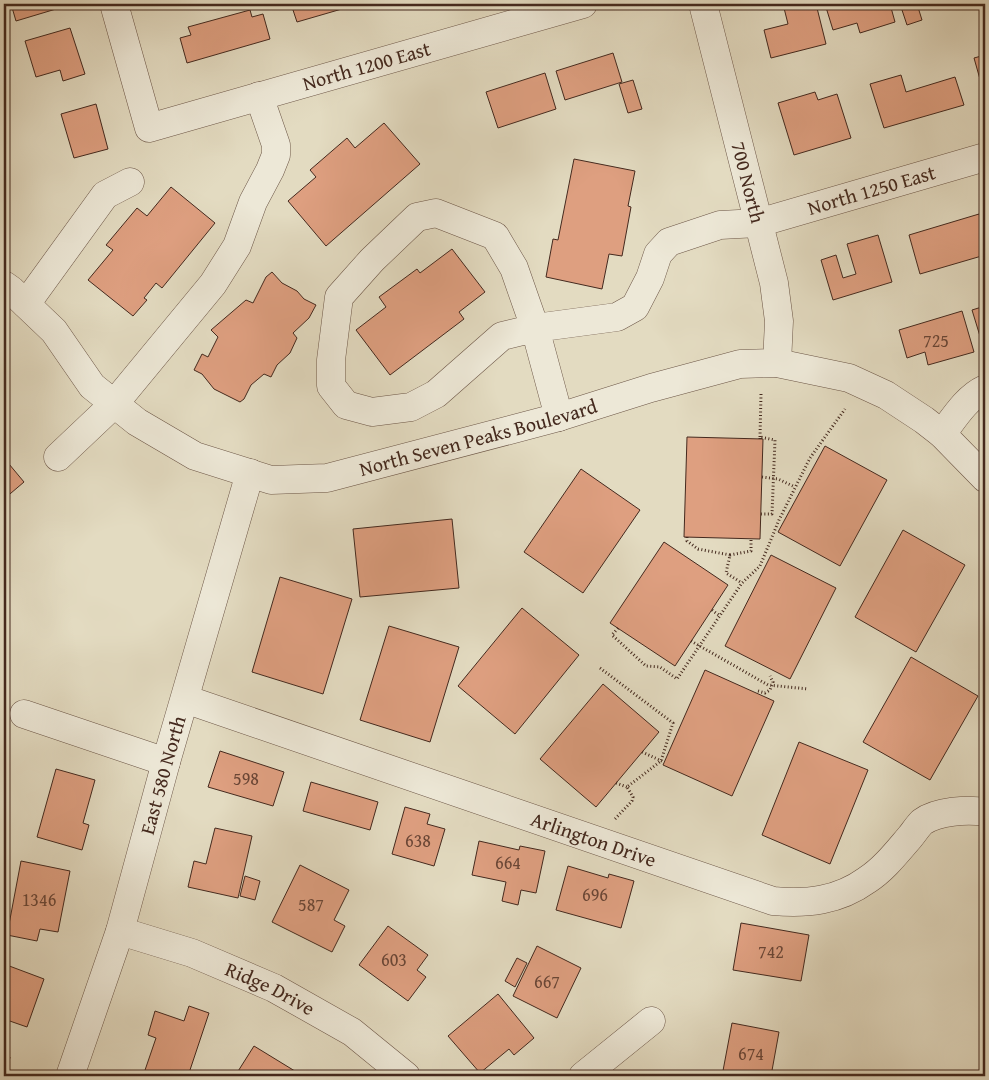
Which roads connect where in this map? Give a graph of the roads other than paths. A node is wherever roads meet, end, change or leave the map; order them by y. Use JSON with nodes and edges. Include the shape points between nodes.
{"nodes":[{"id":1,"x":114,"y":4,"type":"edge"},
{"id":2,"x":583,"y":4,"type":"edge"},
{"id":3,"x":703,"y":4,"type":"edge"},
{"id":4,"x":259,"y":96,"type":"junction"},
{"id":5,"x":985,"y":157,"type":"edge"},
{"id":6,"x":130,"y":182,"type":"dead end"},
{"id":7,"x":758,"y":223,"type":"junction"},
{"id":8,"x":4,"y":285,"type":"edge"},
{"id":9,"x":26,"y":304,"type":"junction"},
{"id":10,"x":535,"y":328,"type":"junction"},
{"id":11,"x":777,"y":364,"type":"junction"},
{"id":12,"x":985,"y":389,"type":"edge"},
{"id":13,"x":114,"y":404,"type":"junction"},
{"id":14,"x":559,"y":417,"type":"junction"},
{"id":15,"x":942,"y":434,"type":"junction"},
{"id":16,"x":58,"y":457,"type":"dead end"},
{"id":17,"x":250,"y":473,"type":"junction"},
{"id":18,"x":985,"y":478,"type":"edge"},
{"id":19,"x":185,"y":699,"type":"junction"},
{"id":20,"x":24,"y":714,"type":"dead end"},
{"id":21,"x":166,"y":762,"type":"junction"},
{"id":22,"x":985,"y":812,"type":"edge"},
{"id":23,"x":120,"y":931,"type":"junction"},
{"id":24,"x":651,"y":1021,"type":"dead end"},
{"id":25,"x":70,"y":1076,"type":"edge"},
{"id":26,"x":406,"y":1076,"type":"edge"},
{"id":27,"x":583,"y":1076,"type":"edge"}],
"edges":[{"from":1,"to":4,"type":"street","name":"North 1200 East","via":[[149,128]]},
{"from":2,"to":4,"type":"street","name":"North 1200 East"},
{"from":3,"to":7,"type":"street","name":"700 North"},
{"from":4,"to":13,"type":"street","via":[[276,145],[276,155],[252,202],[237,246],[213,284]]},
{"from":5,"to":7,"type":"street","name":"North 1250 East"},
{"from":6,"to":9,"type":"street","via":[[105,195]]},
{"from":7,"to":10,"type":"street","name":"North 1250 East","via":[[720,224],[669,242],[658,254],[635,307],[617,317]]},
{"from":7,"to":11,"type":"street","name":"700 North","via":[[774,283],[779,321]]},
{"from":8,"to":9,"type":"street","name":"North Seven Peaks Boulevard"},
{"from":9,"to":13,"type":"street","name":"North Seven Peaks Boulevard","via":[[54,331],[92,386]]},
{"from":10,"to":10,"type":"street","name":"North 1250 East","via":[[514,268],[494,236],[436,213],[417,217],[339,297],[331,386],[346,405],[372,412],[411,407],[436,394],[502,336]]},
{"from":10,"to":14,"type":"street"},
{"from":11,"to":14,"type":"street","name":"North Seven Peaks Boulevard","via":[[740,364]]},
{"from":11,"to":15,"type":"street","name":"North Seven Peaks Boulevard","via":[[850,378],[886,395]]},
{"from":12,"to":15,"type":"street","via":[[961,409]]},
{"from":13,"to":16,"type":"street"},
{"from":13,"to":17,"type":"street","name":"North Seven Peaks Boulevard","via":[[137,422],[196,456]]},
{"from":14,"to":17,"type":"street","name":"North Seven Peaks Boulevard","via":[[327,478],[270,480]]},
{"from":15,"to":18,"type":"street","name":"North Seven Peaks Boulevard"},
{"from":17,"to":19,"type":"street","name":"East 580 North"},
{"from":19,"to":21,"type":"street","name":"East 580 North"},
{"from":19,"to":22,"type":"street","name":"Arlington Drive","via":[[773,901],[821,901],[847,892],[868,880],[923,822],[947,812]]},
{"from":20,"to":21,"type":"street"},
{"from":21,"to":23,"type":"street","name":"East 580 North"},
{"from":23,"to":25,"type":"street","name":"East 580 North"},
{"from":23,"to":26,"type":"street","name":"Ridge Drive","via":[[192,953],[274,988],[352,1032]]},
{"from":24,"to":27,"type":"street"}]}
